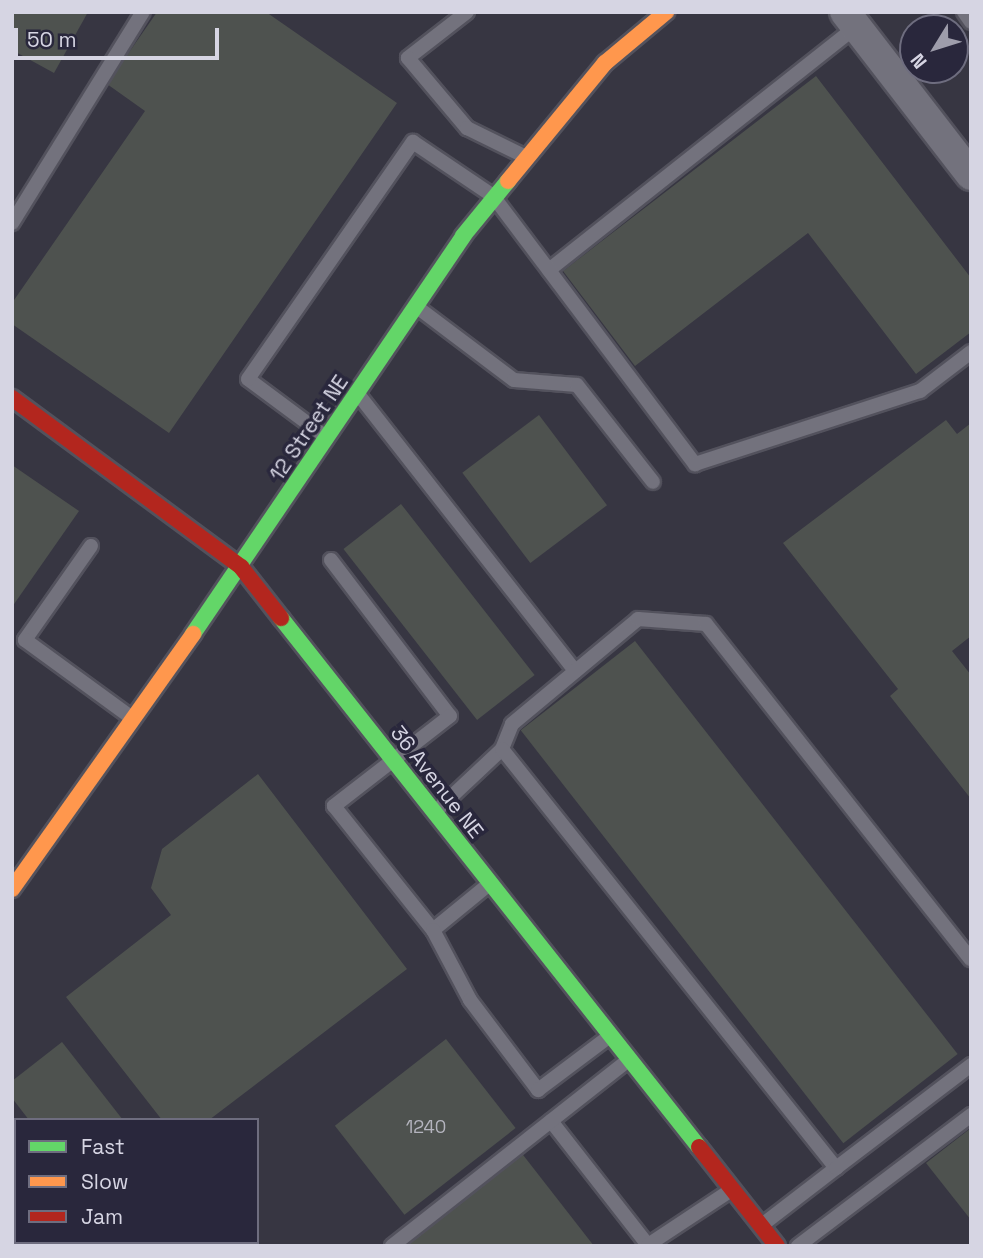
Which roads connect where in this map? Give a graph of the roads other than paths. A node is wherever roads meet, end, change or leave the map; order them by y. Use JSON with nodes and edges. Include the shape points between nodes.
{"nodes":[{"id":1,"x":142,"y":12,"type":"edge"},
{"id":2,"x":467,"y":12,"type":"edge"},
{"id":3,"x":666,"y":12,"type":"edge"},
{"id":4,"x":964,"y":12,"type":"edge"},
{"id":5,"x":850,"y":20,"type":"edge"},
{"id":6,"x":971,"y":22,"type":"edge"},
{"id":7,"x":524,"y":156,"type":"junction"},
{"id":8,"x":966,"y":160,"type":"edge"},
{"id":9,"x":493,"y":196,"type":"junction"},
{"id":10,"x":12,"y":223,"type":"edge"},
{"id":11,"x":549,"y":270,"type":"junction"},
{"id":12,"x":416,"y":306,"type":"junction"},
{"id":13,"x":971,"y":352,"type":"edge"},
{"id":14,"x":357,"y":394,"type":"junction"},
{"id":15,"x":12,"y":398,"type":"edge"},
{"id":16,"x":327,"y":438,"type":"junction"},
{"id":17,"x":653,"y":482,"type":"dead end"},
{"id":18,"x":91,"y":546,"type":"dead end"},
{"id":19,"x":331,"y":560,"type":"dead end"},
{"id":20,"x":241,"y":567,"type":"junction"},
{"id":21,"x":575,"y":671,"type":"junction"},
{"id":22,"x":133,"y":719,"type":"junction"},
{"id":23,"x":502,"y":749,"type":"junction"},
{"id":24,"x":393,"y":759,"type":"junction"},
{"id":25,"x":435,"y":812,"type":"junction"},
{"id":26,"x":490,"y":883,"type":"junction"},
{"id":27,"x":12,"y":889,"type":"edge"},
{"id":28,"x":433,"y":930,"type":"junction"},
{"id":29,"x":971,"y":959,"type":"edge"},
{"id":30,"x":611,"y":1035,"type":"junction"},
{"id":31,"x":629,"y":1059,"type":"junction"},
{"id":32,"x":971,"y":1065,"type":"edge"},
{"id":33,"x":971,"y":1115,"type":"edge"},
{"id":34,"x":551,"y":1121,"type":"junction"},
{"id":35,"x":836,"y":1168,"type":"junction"},
{"id":36,"x":732,"y":1189,"type":"junction"},
{"id":37,"x":761,"y":1226,"type":"junction"},
{"id":38,"x":392,"y":1246,"type":"edge"},
{"id":39,"x":777,"y":1246,"type":"edge"},
{"id":40,"x":798,"y":1246,"type":"edge"}],
"edges":[{"from":1,"to":10,"type":"lane"},
{"from":2,"to":7,"type":"lane","via":[[408,58],[467,128]]},
{"from":3,"to":7,"type":"street","name":"12 Street NE","via":[[605,62]]},
{"from":4,"to":6,"type":"lane"},
{"from":5,"to":8,"type":"street"},
{"from":5,"to":11,"type":"lane"},
{"from":7,"to":9,"type":"street","name":"12 Street NE"},
{"from":9,"to":11,"type":"lane"},
{"from":9,"to":12,"type":"street","name":"12 Street NE"},
{"from":9,"to":16,"type":"lane","via":[[413,142],[248,379]]},
{"from":11,"to":13,"type":"lane","via":[[695,464],[920,391]]},
{"from":12,"to":14,"type":"street","name":"12 Street NE"},
{"from":12,"to":17,"type":"lane","via":[[514,380],[577,385]]},
{"from":14,"to":16,"type":"street","name":"12 Street NE"},
{"from":14,"to":21,"type":"lane"},
{"from":15,"to":20,"type":"street","name":"36 Avenue NE"},
{"from":16,"to":20,"type":"street","name":"12 Street NE"},
{"from":18,"to":22,"type":"lane","via":[[25,640]]},
{"from":19,"to":24,"type":"lane","via":[[450,716]]},
{"from":20,"to":22,"type":"street","name":"12 Street NE"},
{"from":20,"to":24,"type":"street","name":"36 Avenue NE"},
{"from":21,"to":23,"type":"lane","via":[[512,724]]},
{"from":21,"to":29,"type":"lane","via":[[638,619],[706,624]]},
{"from":22,"to":27,"type":"street","name":"12 Street NE"},
{"from":23,"to":25,"type":"lane"},
{"from":23,"to":35,"type":"lane"},
{"from":24,"to":25,"type":"street","name":"36 Avenue NE"},
{"from":24,"to":28,"type":"lane","via":[[334,806]]},
{"from":25,"to":26,"type":"street","name":"36 Avenue NE"},
{"from":26,"to":28,"type":"lane"},
{"from":26,"to":30,"type":"street","name":"36 Avenue NE"},
{"from":28,"to":30,"type":"lane","via":[[470,1000],[538,1090]]},
{"from":30,"to":31,"type":"street","name":"36 Avenue NE"},
{"from":31,"to":34,"type":"lane"},
{"from":31,"to":36,"type":"street","name":"36 Avenue NE"},
{"from":32,"to":35,"type":"lane"},
{"from":33,"to":40,"type":"lane"},
{"from":34,"to":36,"type":"lane","via":[[648,1245]]},
{"from":34,"to":38,"type":"lane"},
{"from":35,"to":37,"type":"lane"},
{"from":36,"to":37,"type":"street","name":"36 Avenue NE"},
{"from":37,"to":39,"type":"street","name":"36 Avenue NE"}]}
